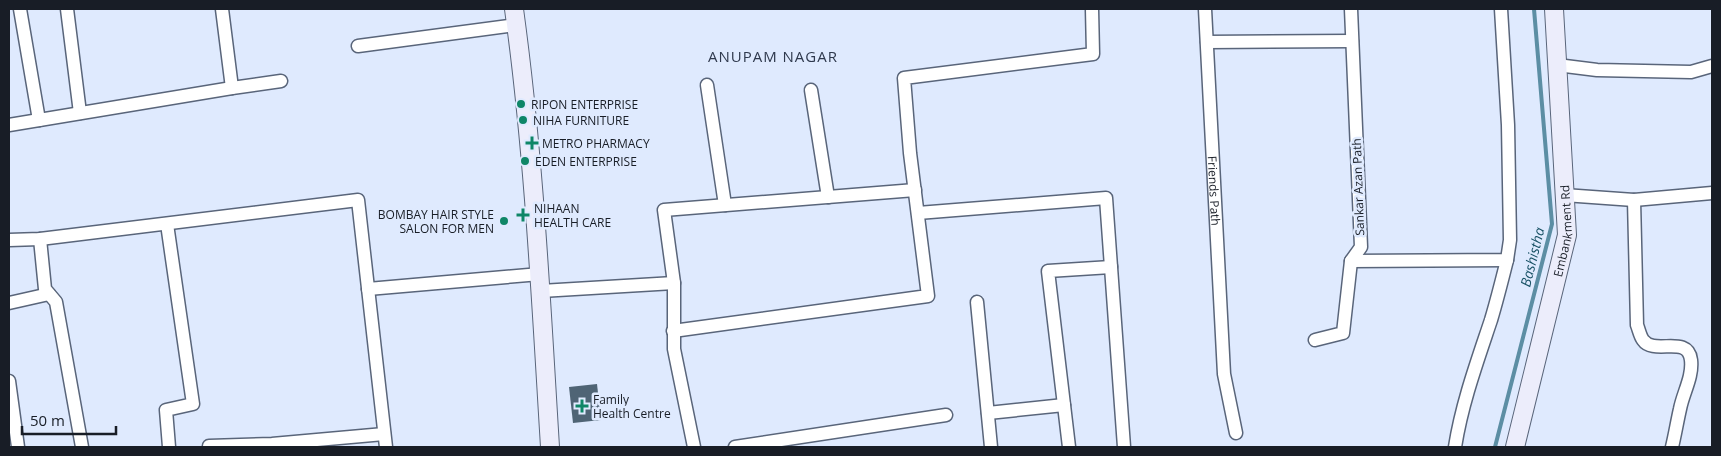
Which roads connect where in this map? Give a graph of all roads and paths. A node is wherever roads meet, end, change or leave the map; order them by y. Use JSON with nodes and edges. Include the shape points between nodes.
{"nodes":[{"id":1,"x":20,"y":9,"type":"edge"},
{"id":2,"x":67,"y":9,"type":"edge"},
{"id":3,"x":222,"y":9,"type":"edge"},
{"id":4,"x":1092,"y":9,"type":"edge"},
{"id":5,"x":1205,"y":9,"type":"edge"},
{"id":6,"x":1351,"y":9,"type":"edge"},
{"id":7,"x":1501,"y":9,"type":"edge"},
{"id":8,"x":1554,"y":9,"type":"edge"},
{"id":9,"x":515,"y":17,"type":"edge"},
{"id":10,"x":1352,"y":40,"type":"junction"},
{"id":11,"x":1207,"y":42,"type":"junction"},
{"id":12,"x":358,"y":46,"type":"dead end"},
{"id":13,"x":1557,"y":65,"type":"junction"},
{"id":14,"x":1712,"y":66,"type":"edge"},
{"id":15,"x":281,"y":81,"type":"dead end"},
{"id":16,"x":707,"y":85,"type":"dead end"},
{"id":17,"x":232,"y":88,"type":"junction"},
{"id":18,"x":811,"y":90,"type":"dead end"},
{"id":19,"x":80,"y":113,"type":"junction"},
{"id":20,"x":39,"y":120,"type":"junction"},
{"id":21,"x":9,"y":125,"type":"edge"},
{"id":22,"x":915,"y":190,"type":"junction"},
{"id":23,"x":1712,"y":193,"type":"edge"},
{"id":24,"x":1564,"y":195,"type":"junction"},
{"id":25,"x":828,"y":197,"type":"junction"},
{"id":26,"x":1634,"y":200,"type":"junction"},
{"id":27,"x":725,"y":205,"type":"junction"},
{"id":28,"x":918,"y":213,"type":"junction"},
{"id":29,"x":167,"y":224,"type":"junction"},
{"id":30,"x":40,"y":239,"type":"junction"},
{"id":31,"x":9,"y":240,"type":"edge"},
{"id":32,"x":1507,"y":260,"type":"junction"},
{"id":33,"x":1352,"y":262,"type":"junction"},
{"id":34,"x":1111,"y":267,"type":"junction"},
{"id":35,"x":540,"y":282,"type":"junction"},
{"id":36,"x":674,"y":282,"type":"junction"},
{"id":37,"x":368,"y":289,"type":"junction"},
{"id":38,"x":50,"y":294,"type":"junction"},
{"id":39,"x":977,"y":302,"type":"dead end"},
{"id":40,"x":9,"y":303,"type":"edge"},
{"id":41,"x":673,"y":332,"type":"junction"},
{"id":42,"x":1315,"y":340,"type":"dead end"},
{"id":43,"x":9,"y":381,"type":"edge"},
{"id":44,"x":1064,"y":405,"type":"junction"},
{"id":45,"x":988,"y":413,"type":"junction"},
{"id":46,"x":946,"y":415,"type":"dead end"},
{"id":47,"x":1236,"y":433,"type":"dead end"},
{"id":48,"x":384,"y":434,"type":"junction"},
{"id":49,"x":18,"y":447,"type":"edge"},
{"id":50,"x":82,"y":447,"type":"edge"},
{"id":51,"x":169,"y":447,"type":"edge"},
{"id":52,"x":209,"y":447,"type":"edge"},
{"id":53,"x":386,"y":447,"type":"edge"},
{"id":54,"x":550,"y":447,"type":"edge"},
{"id":55,"x":694,"y":447,"type":"edge"},
{"id":56,"x":735,"y":447,"type":"edge"},
{"id":57,"x":991,"y":447,"type":"edge"},
{"id":58,"x":1069,"y":447,"type":"edge"},
{"id":59,"x":1124,"y":447,"type":"edge"},
{"id":60,"x":1455,"y":447,"type":"edge"},
{"id":61,"x":1515,"y":447,"type":"edge"},
{"id":62,"x":1672,"y":447,"type":"edge"}],
"edges":[{"from":1,"to":20,"type":"street"},
{"from":2,"to":19,"type":"street"},
{"from":3,"to":17,"type":"street"},
{"from":4,"to":22,"type":"street","via":[[1093,54],[904,78]]},
{"from":5,"to":11,"type":"street","name":"Friends Path"},
{"from":6,"to":10,"type":"street","name":"Sankar Azan Path"},
{"from":7,"to":32,"type":"street","via":[[1508,135],[1510,240]]},
{"from":8,"to":13,"type":"street","name":"Embankment Rd"},
{"from":9,"to":12,"type":"street"},
{"from":9,"to":35,"type":"street"},
{"from":10,"to":11,"type":"street"},
{"from":10,"to":33,"type":"street","name":"Sankar Azan Path","via":[[1361,247]]},
{"from":11,"to":47,"type":"street","name":"Friends Path","via":[[1224,374]]},
{"from":13,"to":14,"type":"street","via":[[1597,70],[1691,72]]},
{"from":13,"to":24,"type":"street","name":"Embankment Rd"},
{"from":15,"to":17,"type":"street"},
{"from":16,"to":27,"type":"street"},
{"from":17,"to":19,"type":"street"},
{"from":18,"to":25,"type":"street"},
{"from":19,"to":20,"type":"street"},
{"from":20,"to":21,"type":"street"},
{"from":22,"to":25,"type":"street"},
{"from":22,"to":28,"type":"street"},
{"from":23,"to":26,"type":"street"},
{"from":24,"to":26,"type":"street"},
{"from":24,"to":61,"type":"street","name":"Embankment Rd","via":[[1566,236]]},
{"from":25,"to":27,"type":"street"},
{"from":26,"to":62,"type":"street","via":[[1637,325],[1643,340],[1649,345],[1684,348],[1691,356],[1692,365]]},
{"from":27,"to":36,"type":"street","via":[[664,210]]},
{"from":28,"to":34,"type":"street","via":[[1106,198]]},
{"from":28,"to":41,"type":"street","via":[[928,296]]},
{"from":29,"to":30,"type":"street"},
{"from":29,"to":37,"type":"street","via":[[358,200]]},
{"from":29,"to":51,"type":"street","via":[[193,404],[166,410]]},
{"from":30,"to":31,"type":"street"},
{"from":30,"to":38,"type":"street","via":[[45,289]]},
{"from":32,"to":33,"type":"street"},
{"from":32,"to":60,"type":"street","via":[[1459,423]]},
{"from":33,"to":42,"type":"street","name":"Sankar Azan Path","via":[[1343,333]]},
{"from":34,"to":44,"type":"street","via":[[1048,271]]},
{"from":34,"to":59,"type":"street"},
{"from":35,"to":36,"type":"street"},
{"from":35,"to":37,"type":"street"},
{"from":35,"to":54,"type":"street"},
{"from":36,"to":41,"type":"street"},
{"from":37,"to":48,"type":"street"},
{"from":38,"to":40,"type":"street"},
{"from":38,"to":50,"type":"street","via":[[56,302]]},
{"from":39,"to":45,"type":"street"},
{"from":41,"to":55,"type":"street"},
{"from":43,"to":49,"type":"street"},
{"from":44,"to":45,"type":"street"},
{"from":44,"to":58,"type":"street"},
{"from":45,"to":57,"type":"street"},
{"from":46,"to":56,"type":"street"},
{"from":48,"to":52,"type":"street"},
{"from":48,"to":53,"type":"street"}]}
